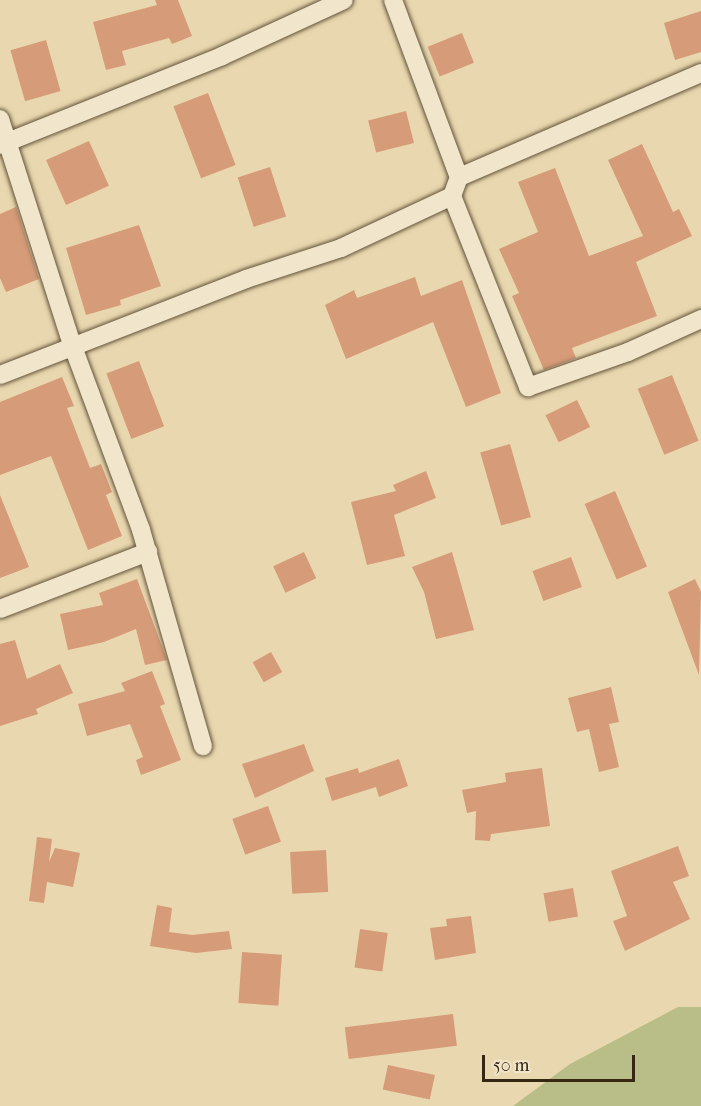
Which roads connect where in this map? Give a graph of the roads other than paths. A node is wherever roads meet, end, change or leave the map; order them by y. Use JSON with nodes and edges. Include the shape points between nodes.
{"nodes":[{"id":1,"x":344,"y":0,"type":"edge"},
{"id":2,"x":393,"y":0,"type":"edge"},
{"id":3,"x":701,"y":73,"type":"edge"},
{"id":4,"x":0,"y":119,"type":"edge"},
{"id":5,"x":3,"y":143,"type":"edge"},
{"id":6,"x":459,"y":177,"type":"junction"},
{"id":7,"x":452,"y":196,"type":"junction"},
{"id":8,"x":701,"y":319,"type":"edge"},
{"id":9,"x":72,"y":344,"type":"junction"},
{"id":10,"x":0,"y":375,"type":"edge"},
{"id":11,"x":148,"y":552,"type":"junction"},
{"id":12,"x":0,"y":609,"type":"edge"},
{"id":13,"x":203,"y":746,"type":"dead end"}],
"edges":[{"from":1,"to":5,"type":"street","via":[[222,56]]},
{"from":2,"to":6,"type":"street"},
{"from":3,"to":6,"type":"street"},
{"from":4,"to":5,"type":"street"},
{"from":5,"to":9,"type":"street"},
{"from":6,"to":7,"type":"street"},
{"from":7,"to":8,"type":"street","via":[[528,387],[628,352]]},
{"from":7,"to":9,"type":"street","via":[[341,248]]},
{"from":9,"to":10,"type":"street"},
{"from":9,"to":11,"type":"street"},
{"from":11,"to":12,"type":"street"},
{"from":11,"to":13,"type":"street"}]}
